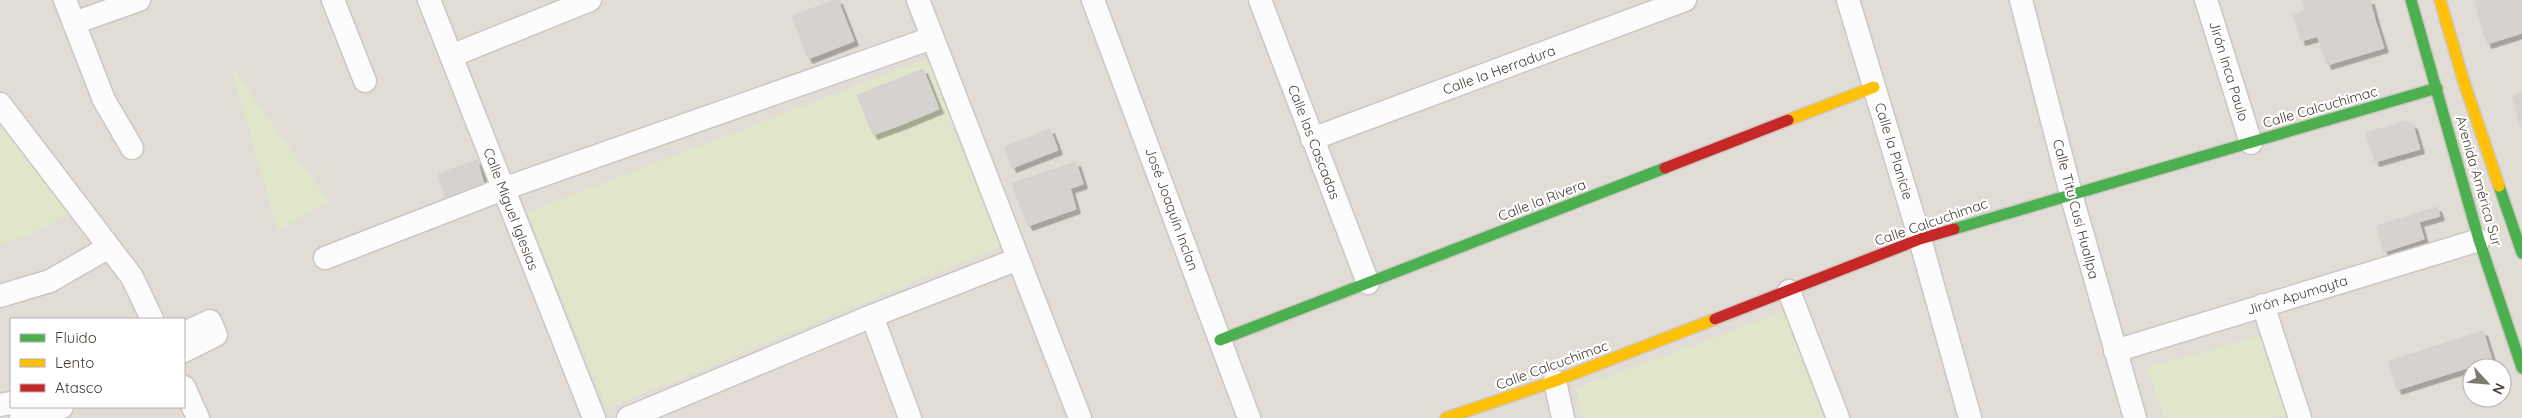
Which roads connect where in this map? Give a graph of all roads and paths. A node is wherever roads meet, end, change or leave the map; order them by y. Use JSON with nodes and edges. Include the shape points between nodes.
{"nodes":[{"id":1,"x":65,"y":0,"type":"edge"},
{"id":2,"x":139,"y":0,"type":"edge"},
{"id":3,"x":333,"y":0,"type":"edge"},
{"id":4,"x":429,"y":0,"type":"edge"},
{"id":5,"x":590,"y":0,"type":"edge"},
{"id":6,"x":918,"y":0,"type":"edge"},
{"id":7,"x":1093,"y":0,"type":"edge"},
{"id":8,"x":1260,"y":0,"type":"edge"},
{"id":9,"x":1685,"y":0,"type":"edge"},
{"id":10,"x":1848,"y":0,"type":"edge"},
{"id":11,"x":2021,"y":0,"type":"edge"},
{"id":12,"x":2206,"y":0,"type":"edge"},
{"id":13,"x":2411,"y":0,"type":"edge"},
{"id":14,"x":2440,"y":0,"type":"edge"},
{"id":15,"x":74,"y":23,"type":"junction"},
{"id":16,"x":932,"y":38,"type":"junction"},
{"id":17,"x":451,"y":56,"type":"junction"},
{"id":18,"x":366,"y":81,"type":"dead end"},
{"id":19,"x":1874,"y":87,"type":"junction"},
{"id":20,"x":2437,"y":88,"type":"junction"},
{"id":21,"x":0,"y":104,"type":"edge"},
{"id":22,"x":1312,"y":139,"type":"junction"},
{"id":23,"x":2251,"y":143,"type":"junction"},
{"id":24,"x":132,"y":148,"type":"dead end"},
{"id":25,"x":503,"y":189,"type":"junction"},
{"id":26,"x":2071,"y":194,"type":"junction"},
{"id":27,"x":1920,"y":239,"type":"junction"},
{"id":28,"x":2479,"y":240,"type":"junction"},
{"id":29,"x":109,"y":247,"type":"junction"},
{"id":30,"x":2522,"y":254,"type":"edge"},
{"id":31,"x":325,"y":258,"type":"dead end"},
{"id":32,"x":1018,"y":259,"type":"junction"},
{"id":33,"x":1368,"y":283,"type":"junction"},
{"id":34,"x":1789,"y":291,"type":"junction"},
{"id":35,"x":0,"y":296,"type":"edge"},
{"id":36,"x":2263,"y":305,"type":"junction"},
{"id":37,"x":872,"y":316,"type":"junction"},
{"id":38,"x":152,"y":318,"type":"edge"},
{"id":39,"x":185,"y":333,"type":"edge"},
{"id":40,"x":1220,"y":340,"type":"junction"},
{"id":41,"x":185,"y":350,"type":"edge"},
{"id":42,"x":2115,"y":351,"type":"junction"},
{"id":43,"x":2522,"y":368,"type":"edge"},
{"id":44,"x":1555,"y":381,"type":"junction"},
{"id":45,"x":185,"y":389,"type":"edge"},
{"id":46,"x":58,"y":408,"type":"edge"},
{"id":47,"x":21,"y":418,"type":"edge"},
{"id":48,"x":198,"y":418,"type":"edge"},
{"id":49,"x":594,"y":418,"type":"edge"},
{"id":50,"x":628,"y":418,"type":"edge"},
{"id":51,"x":910,"y":418,"type":"edge"},
{"id":52,"x":1080,"y":418,"type":"edge"},
{"id":53,"x":1249,"y":418,"type":"edge"},
{"id":54,"x":1446,"y":418,"type":"edge"},
{"id":55,"x":1563,"y":418,"type":"edge"},
{"id":56,"x":1838,"y":418,"type":"edge"},
{"id":57,"x":1970,"y":418,"type":"edge"},
{"id":58,"x":2135,"y":418,"type":"edge"},
{"id":59,"x":2300,"y":418,"type":"edge"}],
"edges":[{"from":1,"to":15,"type":"street"},
{"from":2,"to":15,"type":"street"},
{"from":3,"to":18,"type":"street"},
{"from":4,"to":17,"type":"street","name":"Calle Miguel Iglesias"},
{"from":5,"to":17,"type":"street"},
{"from":6,"to":16,"type":"street"},
{"from":7,"to":40,"type":"street","name":"José Joaquín Inclan"},
{"from":8,"to":22,"type":"street","name":"Calle las Cascadas"},
{"from":9,"to":22,"type":"street","name":"Calle la Herradura"},
{"from":10,"to":19,"type":"street","name":"Calle la Planicie"},
{"from":11,"to":26,"type":"street","name":"Calle Titu Cusi Huallpa"},
{"from":12,"to":23,"type":"street","name":"Jirón Inca Paulo"},
{"from":13,"to":20,"type":"street","name":"Avenida América Sur"},
{"from":14,"to":30,"type":"street","name":"Avenida América Sur"},
{"from":15,"to":24,"type":"street","via":[[104,100]]},
{"from":16,"to":25,"type":"street"},
{"from":16,"to":32,"type":"street"},
{"from":17,"to":25,"type":"street","name":"Calle Miguel Iglesias"},
{"from":19,"to":27,"type":"street","name":"Calle la Planicie"},
{"from":19,"to":33,"type":"street","name":"Calle la Rivera"},
{"from":20,"to":23,"type":"street","name":"Calle Calcuchimac"},
{"from":20,"to":28,"type":"street","name":"Avenida América Sur"},
{"from":21,"to":29,"type":"street"},
{"from":22,"to":33,"type":"street","name":"Calle las Cascadas"},
{"from":23,"to":26,"type":"street","name":"Calle Calcuchimac"},
{"from":25,"to":31,"type":"street"},
{"from":25,"to":49,"type":"street","name":"Calle Miguel Iglesias"},
{"from":26,"to":27,"type":"street","name":"Calle Calcuchimac"},
{"from":26,"to":42,"type":"street","name":"Calle Titu Cusi Huallpa"},
{"from":27,"to":34,"type":"street","name":"Calle Calcuchimac"},
{"from":27,"to":57,"type":"street","name":"Calle la Planicie"},
{"from":28,"to":36,"type":"street","name":"Jirón Apumayta"},
{"from":28,"to":43,"type":"street","name":"Avenida América Sur"},
{"from":29,"to":35,"type":"street","via":[[50,281]]},
{"from":29,"to":38,"type":"street","via":[[132,277]]},
{"from":32,"to":37,"type":"street"},
{"from":32,"to":52,"type":"street"},
{"from":33,"to":40,"type":"street","name":"Calle la Rivera"},
{"from":34,"to":44,"type":"street","name":"Calle Calcuchimac"},
{"from":34,"to":56,"type":"street"},
{"from":36,"to":42,"type":"street","name":"Jirón Apumayta"},
{"from":36,"to":59,"type":"street"},
{"from":37,"to":50,"type":"street"},
{"from":37,"to":51,"type":"street"},
{"from":39,"to":41,"type":"street","via":[[210,321],[216,335]]},
{"from":40,"to":53,"type":"street","name":"José Joaquín Inclan"},
{"from":42,"to":58,"type":"street","name":"Calle Titu Cusi Huallpa"},
{"from":44,"to":54,"type":"street","name":"Calle Calcuchimac"},
{"from":44,"to":55,"type":"street"},
{"from":45,"to":48,"type":"street"},
{"from":46,"to":47,"type":"street"}]}
